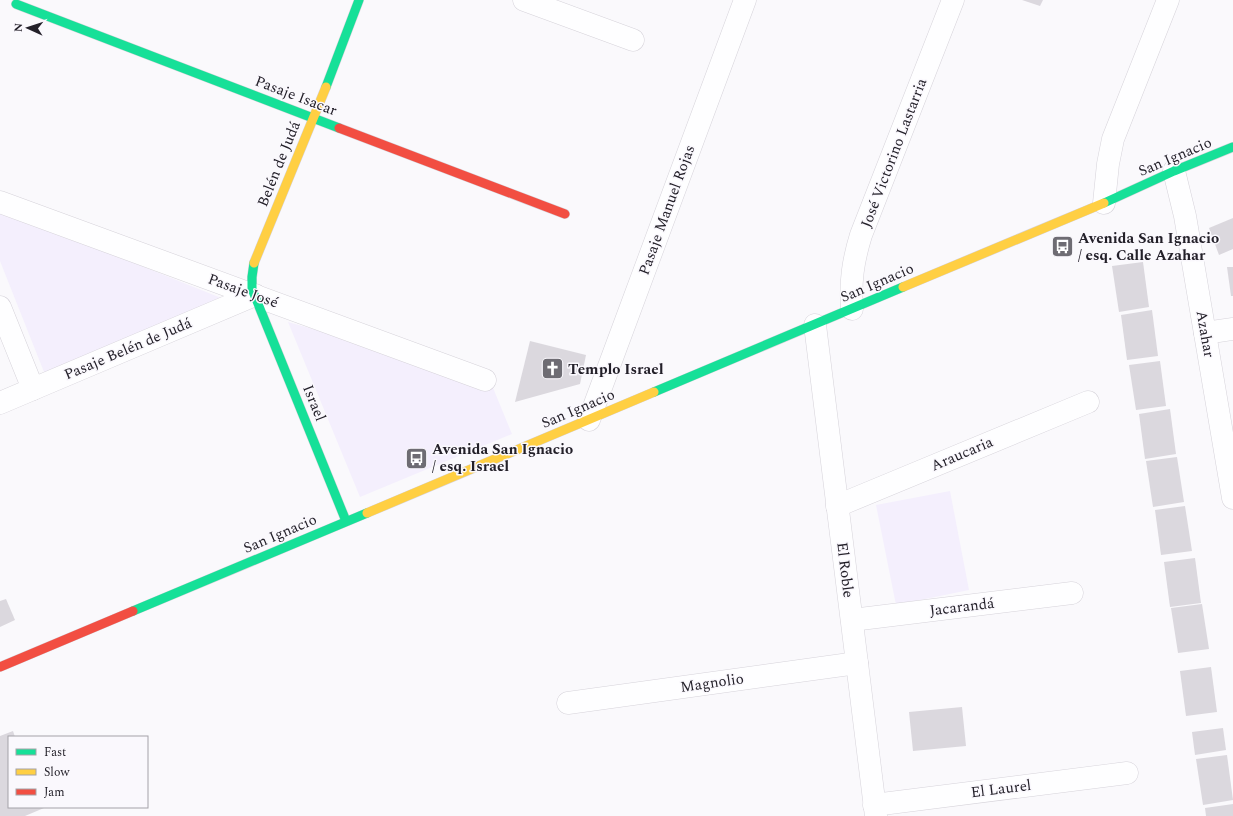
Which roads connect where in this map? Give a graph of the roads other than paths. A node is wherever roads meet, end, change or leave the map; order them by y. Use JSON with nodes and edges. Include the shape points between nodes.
{"nodes":[{"id":1,"x":359,"y":0,"type":"edge"},
{"id":2,"x":524,"y":0,"type":"edge"},
{"id":3,"x":745,"y":0,"type":"edge"},
{"id":4,"x":953,"y":0,"type":"edge"},
{"id":5,"x":1168,"y":0,"type":"edge"},
{"id":6,"x":16,"y":4,"type":"dead end"},
{"id":7,"x":633,"y":40,"type":"dead end"},
{"id":8,"x":314,"y":118,"type":"junction"},
{"id":9,"x":1233,"y":147,"type":"edge"},
{"id":10,"x":1174,"y":171,"type":"junction"},
{"id":11,"x":0,"y":202,"type":"edge"},
{"id":12,"x":1104,"y":203,"type":"junction"},
{"id":13,"x":565,"y":214,"type":"dead end"},
{"id":14,"x":255,"y":296,"type":"junction"},
{"id":15,"x":0,"y":307,"type":"edge"},
{"id":16,"x":852,"y":309,"type":"junction"},
{"id":17,"x":815,"y":325,"type":"junction"},
{"id":18,"x":1233,"y":329,"type":"edge"},
{"id":19,"x":1205,"y":332,"type":"junction"},
{"id":20,"x":485,"y":380,"type":"dead end"},
{"id":21,"x":33,"y":389,"type":"junction"},
{"id":22,"x":1088,"y":402,"type":"dead end"},
{"id":23,"x":0,"y":403,"type":"edge"},
{"id":24,"x":589,"y":420,"type":"junction"},
{"id":25,"x":1230,"y":462,"type":"edge"},
{"id":26,"x":1233,"y":498,"type":"edge"},
{"id":27,"x":837,"y":506,"type":"junction"},
{"id":28,"x":346,"y":521,"type":"junction"},
{"id":29,"x":1072,"y":593,"type":"dead end"},
{"id":30,"x":852,"y":620,"type":"junction"},
{"id":31,"x":857,"y":663,"type":"junction"},
{"id":32,"x":0,"y":667,"type":"edge"},
{"id":33,"x":568,"y":703,"type":"dead end"},
{"id":34,"x":1127,"y":773,"type":"dead end"},
{"id":35,"x":875,"y":811,"type":"edge"}],
"edges":[{"from":1,"to":8,"type":"main road","name":"Belén de Judá"},
{"from":2,"to":7,"type":"street"},
{"from":3,"to":24,"type":"street","name":"Pasaje Manuel Rojas"},
{"from":4,"to":16,"type":"street","name":"José Victorino Lastarria","via":[[861,235],[851,278]]},
{"from":5,"to":12,"type":"street","via":[[1113,139]]},
{"from":6,"to":8,"type":"main road","name":"Pasaje Isacar"},
{"from":8,"to":13,"type":"main road","name":"Pasaje Isacar"},
{"from":8,"to":14,"type":"main road","name":"Belén de Judá","via":[[255,259],[251,280]]},
{"from":9,"to":10,"type":"main road","name":"San Ignacio"},
{"from":10,"to":12,"type":"main road","name":"San Ignacio"},
{"from":10,"to":19,"type":"street","name":"Azahar","via":[[1185,216]]},
{"from":11,"to":14,"type":"street","name":"Pasaje José"},
{"from":12,"to":16,"type":"main road","name":"San Ignacio"},
{"from":14,"to":20,"type":"street","name":"Pasaje José"},
{"from":14,"to":21,"type":"street","name":"Pasaje Belén de Judá"},
{"from":14,"to":28,"type":"main road","name":"Israel"},
{"from":15,"to":21,"type":"street"},
{"from":16,"to":17,"type":"main road","name":"San Ignacio"},
{"from":17,"to":24,"type":"main road","name":"San Ignacio"},
{"from":17,"to":27,"type":"street","name":"El Roble"},
{"from":18,"to":19,"type":"street"},
{"from":19,"to":25,"type":"street","name":"Azahar"},
{"from":21,"to":23,"type":"street","name":"Pasaje Belén de Judá"},
{"from":22,"to":27,"type":"street","name":"Araucaria"},
{"from":24,"to":28,"type":"main road","name":"San Ignacio"},
{"from":25,"to":26,"type":"street","name":"Azahar"},
{"from":27,"to":30,"type":"street","name":"El Roble"},
{"from":28,"to":32,"type":"main road","name":"San Ignacio"},
{"from":29,"to":30,"type":"street","name":"Jacarandá"},
{"from":30,"to":31,"type":"street","name":"El Roble"},
{"from":31,"to":33,"type":"street","name":"Magnolio"},
{"from":31,"to":35,"type":"street","name":"El Roble"},
{"from":34,"to":35,"type":"street","name":"El Laurel"}]}
